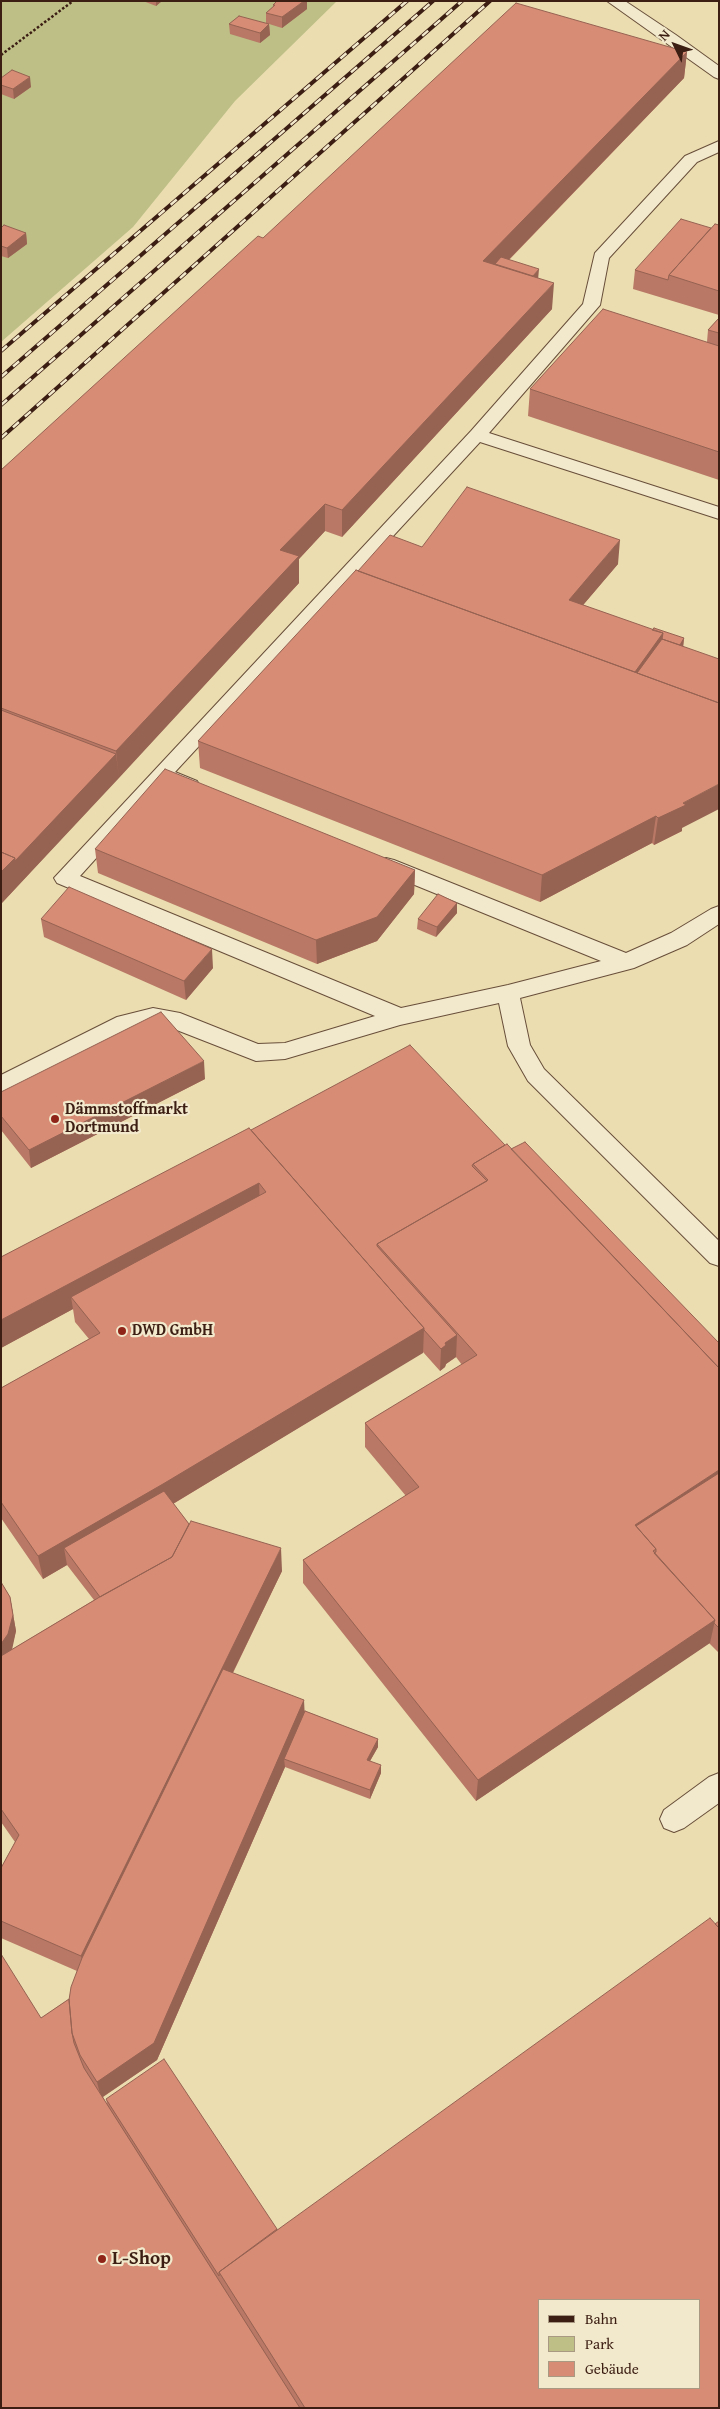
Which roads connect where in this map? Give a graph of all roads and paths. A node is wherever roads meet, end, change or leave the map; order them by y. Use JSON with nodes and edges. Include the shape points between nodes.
{"nodes":[{"id":1,"x":73,"y":1,"type":"edge"},
{"id":2,"x":614,"y":1,"type":"edge"},
{"id":3,"x":1,"y":56,"type":"edge"},
{"id":4,"x":719,"y":74,"type":"edge"},
{"id":5,"x":719,"y":146,"type":"edge"},
{"id":6,"x":477,"y":435,"type":"junction"},
{"id":7,"x":719,"y":513,"type":"edge"},
{"id":8,"x":161,"y":774,"type":"junction"},
{"id":9,"x":206,"y":793,"type":"edge"},
{"id":10,"x":371,"y":859,"type":"edge"},
{"id":11,"x":719,"y":914,"type":"edge"},
{"id":12,"x":626,"y":962,"type":"junction"},
{"id":13,"x":508,"y":993,"type":"junction"},
{"id":14,"x":400,"y":1017,"type":"junction"},
{"id":15,"x":1,"y":1085,"type":"edge"},
{"id":16,"x":719,"y":1256,"type":"edge"},
{"id":17,"x":719,"y":1786,"type":"edge"},
{"id":18,"x":674,"y":1819,"type":"dead end"}],
"edges":[{"from":1,"to":3,"type":"path"},
{"from":2,"to":4,"type":"lane"},
{"from":5,"to":6,"type":"lane","via":[[691,159],[601,257],[590,305]]},
{"from":6,"to":7,"type":"lane"},
{"from":6,"to":8,"type":"lane"},
{"from":8,"to":9,"type":"lane"},
{"from":8,"to":14,"type":"lane","via":[[65,878]]},
{"from":10,"to":12,"type":"lane"},
{"from":11,"to":12,"type":"lane","via":[[679,939]]},
{"from":12,"to":13,"type":"lane"},
{"from":13,"to":14,"type":"lane"},
{"from":13,"to":16,"type":"lane","via":[[519,1046],[536,1074]]},
{"from":14,"to":15,"type":"lane","via":[[285,1051],[256,1053],[172,1019],[153,1016],[125,1023]]},
{"from":17,"to":18,"type":"lane"}]}
